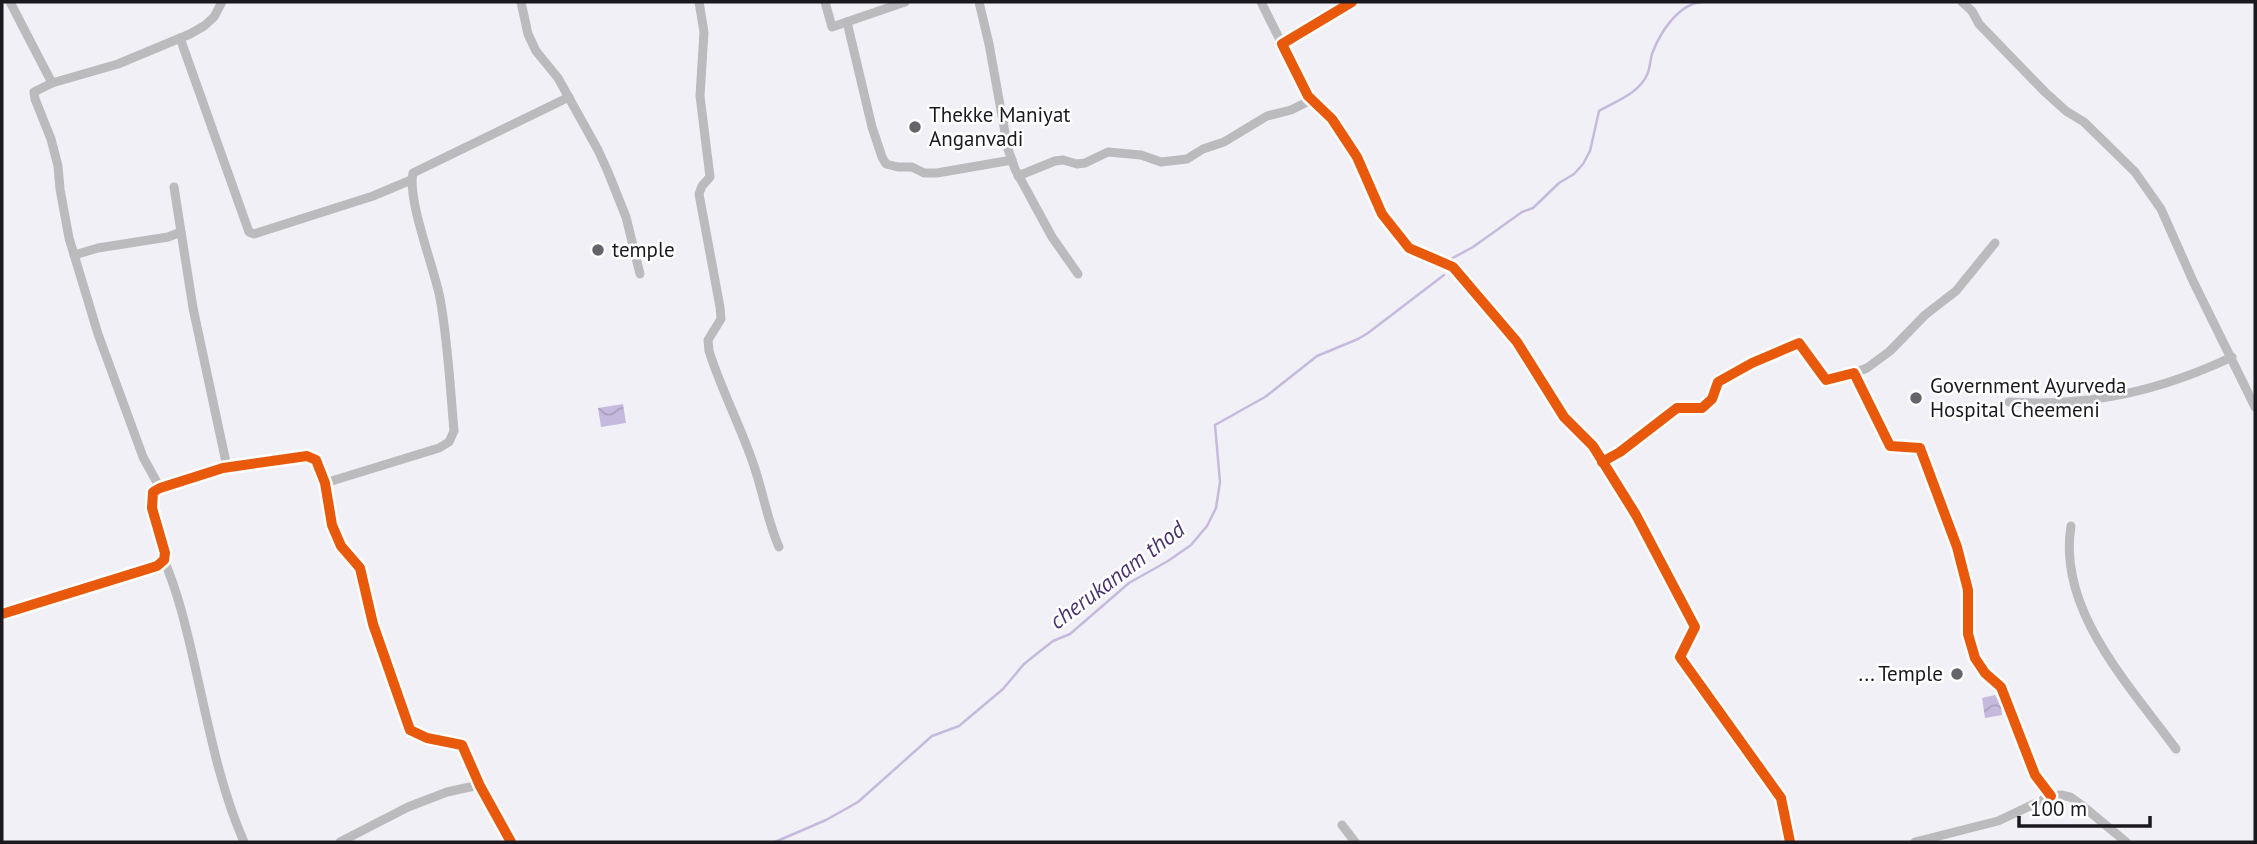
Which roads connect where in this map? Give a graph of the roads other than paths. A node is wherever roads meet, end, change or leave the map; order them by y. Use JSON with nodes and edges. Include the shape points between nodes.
{"nodes":[{"id":1,"x":10,"y":2,"type":"edge"},
{"id":2,"x":222,"y":2,"type":"edge"},
{"id":3,"x":521,"y":2,"type":"edge"},
{"id":4,"x":699,"y":2,"type":"edge"},
{"id":5,"x":825,"y":2,"type":"edge"},
{"id":6,"x":905,"y":2,"type":"edge"},
{"id":7,"x":979,"y":2,"type":"edge"},
{"id":8,"x":1261,"y":2,"type":"edge"},
{"id":9,"x":1352,"y":2,"type":"edge"},
{"id":10,"x":1962,"y":2,"type":"edge"},
{"id":11,"x":847,"y":22,"type":"junction"},
{"id":12,"x":180,"y":38,"type":"junction"},
{"id":13,"x":1282,"y":44,"type":"junction"},
{"id":14,"x":51,"y":83,"type":"junction"},
{"id":15,"x":569,"y":97,"type":"junction"},
{"id":16,"x":1311,"y":100,"type":"junction"},
{"id":17,"x":1012,"y":160,"type":"junction"},
{"id":18,"x":1018,"y":176,"type":"junction"},
{"id":19,"x":411,"y":180,"type":"junction"},
{"id":20,"x":174,"y":187,"type":"dead end"},
{"id":21,"x":181,"y":232,"type":"junction"},
{"id":22,"x":1995,"y":243,"type":"dead end"},
{"id":23,"x":74,"y":255,"type":"junction"},
{"id":24,"x":640,"y":274,"type":"dead end"},
{"id":25,"x":1078,"y":274,"type":"dead end"},
{"id":26,"x":2232,"y":357,"type":"junction"},
{"id":27,"x":1854,"y":373,"type":"junction"},
{"id":28,"x":2009,"y":402,"type":"dead end"},
{"id":29,"x":2255,"y":407,"type":"edge"},
{"id":30,"x":1602,"y":462,"type":"junction"},
{"id":31,"x":227,"y":467,"type":"junction"},
{"id":32,"x":325,"y":483,"type":"junction"},
{"id":33,"x":160,"y":488,"type":"junction"},
{"id":34,"x":2071,"y":526,"type":"dead end"},
{"id":35,"x":779,"y":547,"type":"dead end"},
{"id":36,"x":164,"y":560,"type":"junction"},
{"id":37,"x":2,"y":614,"type":"edge"},
{"id":38,"x":2176,"y":749,"type":"dead end"},
{"id":39,"x":480,"y":785,"type":"junction"},
{"id":40,"x":2051,"y":796,"type":"junction"},
{"id":41,"x":1342,"y":825,"type":"dead end"},
{"id":42,"x":244,"y":842,"type":"edge"},
{"id":43,"x":340,"y":842,"type":"edge"},
{"id":44,"x":511,"y":842,"type":"edge"},
{"id":45,"x":1355,"y":842,"type":"edge"},
{"id":46,"x":1790,"y":842,"type":"edge"},
{"id":47,"x":1915,"y":842,"type":"edge"},
{"id":48,"x":2126,"y":842,"type":"edge"}],
"edges":[{"from":1,"to":14,"type":"street"},
{"from":2,"to":12,"type":"street","via":[[204,26]]},
{"from":3,"to":15,"type":"street","via":[[536,51]]},
{"from":4,"to":35,"type":"street","via":[[704,32],[700,96],[710,177],[699,194],[721,319],[708,340],[709,351],[754,465]]},
{"from":5,"to":11,"type":"street","via":[[832,27]]},
{"from":6,"to":11,"type":"street"},
{"from":7,"to":17,"type":"street"},
{"from":8,"to":13,"type":"street"},
{"from":9,"to":13,"type":"street"},
{"from":10,"to":26,"type":"street","via":[[2045,92],[2135,172],[2161,209]]},
{"from":11,"to":17,"type":"street","via":[[872,127],[886,164],[937,173]]},
{"from":12,"to":14,"type":"street","via":[[118,64]]},
{"from":12,"to":19,"type":"street","via":[[249,232],[373,196]]},
{"from":13,"to":16,"type":"street"},
{"from":14,"to":23,"type":"street","via":[[34,92],[34,99],[58,166]]},
{"from":15,"to":19,"type":"street","via":[[413,173]]},
{"from":15,"to":24,"type":"street","via":[[608,172],[626,217]]},
{"from":16,"to":18,"type":"street","via":[[1267,116],[1186,159],[1161,162],[1108,152],[1085,163],[1055,161]]},
{"from":16,"to":30,"type":"street","via":[[1332,119],[1357,157],[1382,214],[1409,248],[1453,267],[1517,342],[1564,417]]},
{"from":17,"to":18,"type":"street"},
{"from":18,"to":25,"type":"street"},
{"from":19,"to":32,"type":"street","via":[[448,344],[454,431],[449,442],[439,448]]},
{"from":20,"to":21,"type":"street"},
{"from":21,"to":23,"type":"street"},
{"from":21,"to":31,"type":"street"},
{"from":22,"to":27,"type":"street","via":[[1955,291],[1890,351]]},
{"from":23,"to":33,"type":"street","via":[[118,391]]},
{"from":26,"to":28,"type":"street","via":[[2116,397],[2071,403]]},
{"from":26,"to":29,"type":"street"},
{"from":27,"to":30,"type":"street","via":[[1826,380],[1799,343],[1718,382],[1712,399],[1702,408],[1677,408]]},
{"from":27,"to":40,"type":"street","via":[[1890,446],[1920,448],[1957,547],[1968,590],[1968,634],[1975,658],[2001,687],[2035,775]]},
{"from":30,"to":46,"type":"street","via":[[1636,515],[1695,627],[1680,657],[1781,798]]},
{"from":31,"to":32,"type":"street","via":[[307,456],[316,460]]},
{"from":31,"to":33,"type":"street"},
{"from":32,"to":39,"type":"street","via":[[332,525],[341,546],[360,568],[380,645],[410,730],[463,745]]},
{"from":33,"to":36,"type":"street","via":[[153,492],[152,508],[165,548]]},
{"from":34,"to":38,"type":"street","via":[[2068,562],[2098,644]]},
{"from":36,"to":37,"type":"street","via":[[146,570]]},
{"from":36,"to":42,"type":"street","via":[[183,616],[226,796]]},
{"from":39,"to":43,"type":"street","via":[[408,807]]},
{"from":39,"to":44,"type":"street"},
{"from":40,"to":47,"type":"street","via":[[1998,821]]},
{"from":40,"to":48,"type":"street","via":[[2070,797]]},
{"from":41,"to":45,"type":"street"}]}
